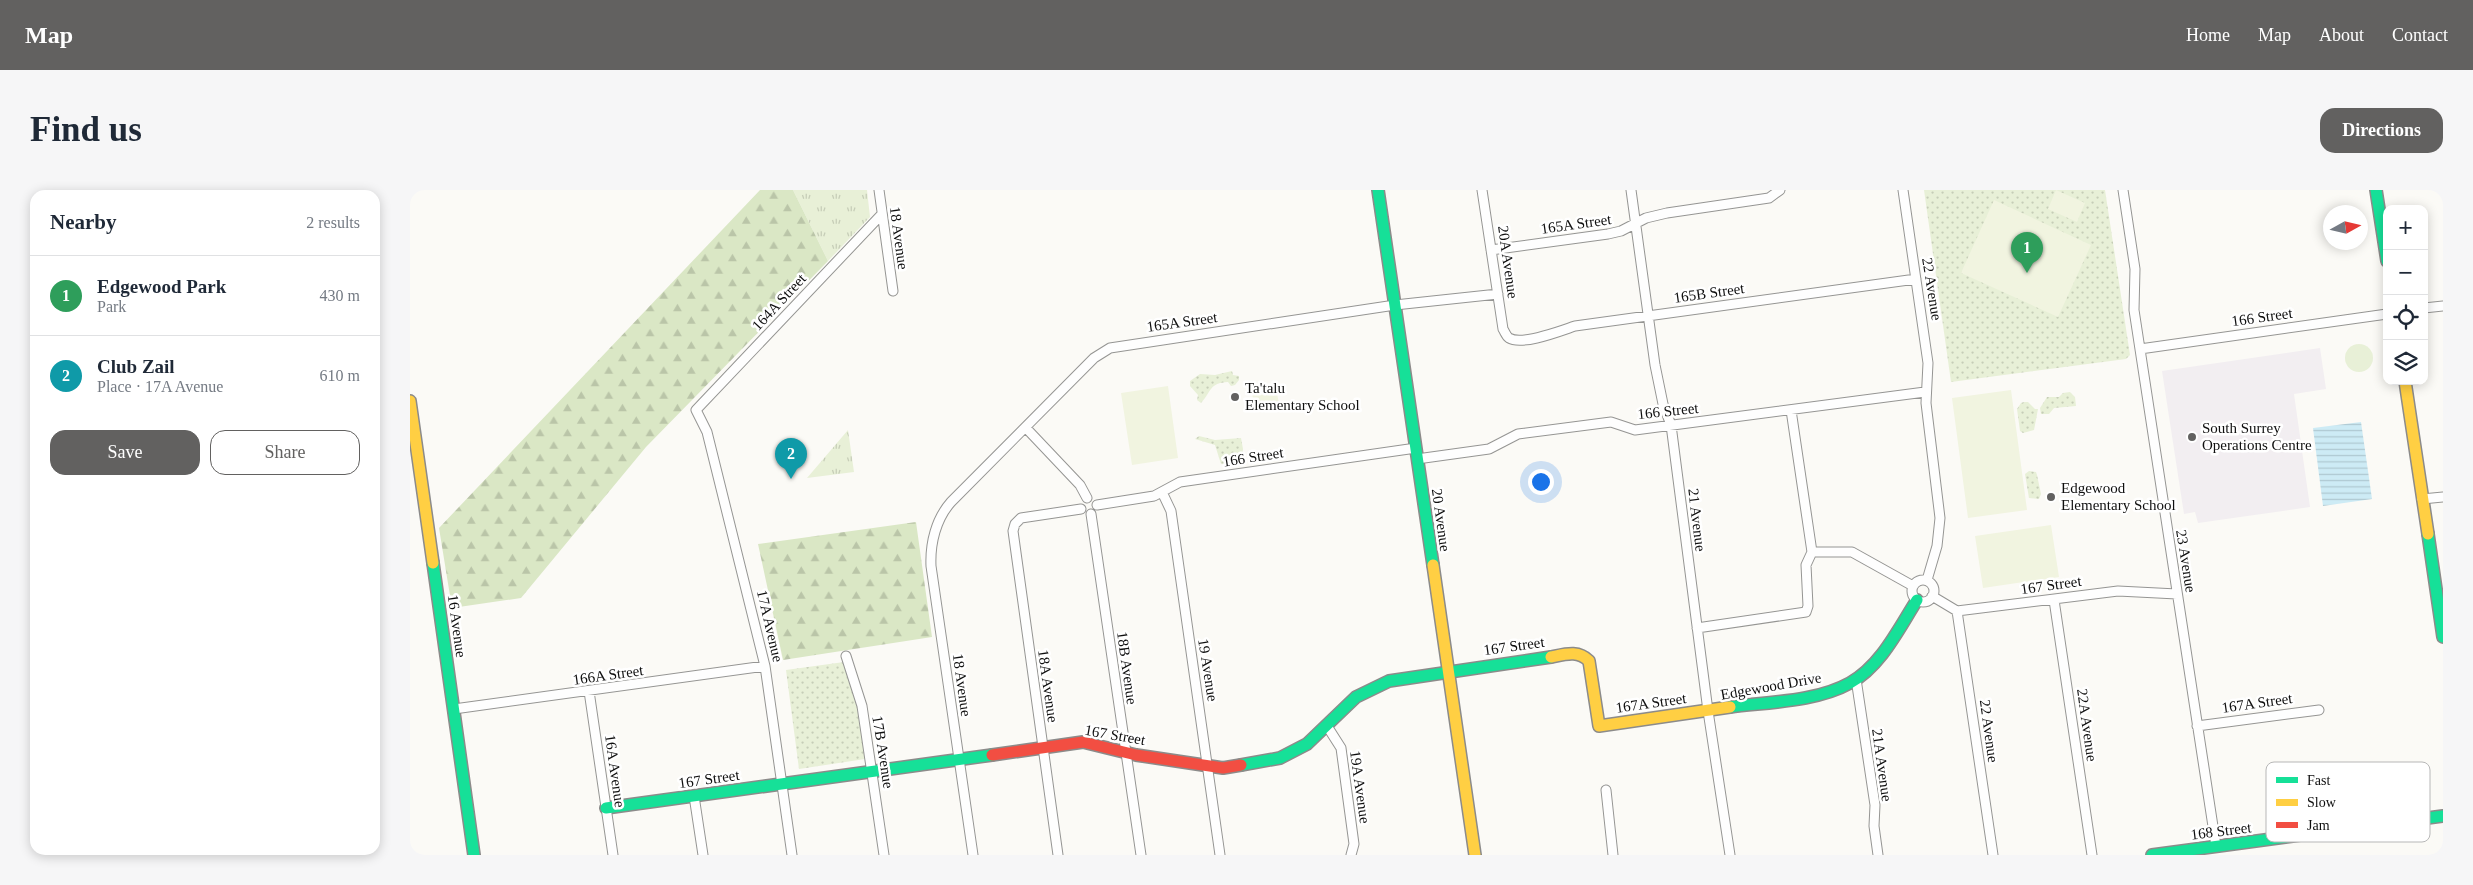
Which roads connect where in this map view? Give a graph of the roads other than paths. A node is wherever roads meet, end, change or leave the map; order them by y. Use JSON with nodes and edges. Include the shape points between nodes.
{"nodes":[{"id":1,"x":879,"y":190,"type":"edge"},
{"id":2,"x":1378,"y":190,"type":"edge"},
{"id":3,"x":1482,"y":190,"type":"edge"},
{"id":4,"x":1630,"y":190,"type":"edge"},
{"id":5,"x":1903,"y":190,"type":"edge"},
{"id":6,"x":2123,"y":190,"type":"edge"},
{"id":7,"x":2376,"y":190,"type":"edge"},
{"id":8,"x":1779,"y":191,"type":"edge"},
{"id":9,"x":882,"y":214,"type":"junction"},
{"id":10,"x":1635,"y":223,"type":"junction"},
{"id":11,"x":1491,"y":250,"type":"junction"},
{"id":12,"x":2385,"y":250,"type":"edge"},
{"id":13,"x":1916,"y":280,"type":"junction"},
{"id":14,"x":893,"y":291,"type":"dead end"},
{"id":15,"x":1498,"y":294,"type":"junction"},
{"id":16,"x":1395,"y":305,"type":"junction"},
{"id":17,"x":2443,"y":306,"type":"edge"},
{"id":18,"x":2428,"y":308,"type":"edge"},
{"id":19,"x":2383,"y":315,"type":"edge"},
{"id":20,"x":1649,"y":316,"type":"junction"},
{"id":21,"x":1508,"y":338,"type":"joint"},
{"id":22,"x":2140,"y":349,"type":"junction"},
{"id":23,"x":2406,"y":385,"type":"edge"},
{"id":24,"x":1925,"y":392,"type":"junction"},
{"id":25,"x":410,"y":401,"type":"edge"},
{"id":26,"x":696,"y":410,"type":"joint"},
{"id":27,"x":1791,"y":410,"type":"junction"},
{"id":28,"x":1671,"y":425,"type":"junction"},
{"id":29,"x":1026,"y":428,"type":"junction"},
{"id":30,"x":1417,"y":453,"type":"junction"},
{"id":31,"x":1162,"y":492,"type":"junction"},
{"id":32,"x":2443,"y":497,"type":"edge"},
{"id":33,"x":1087,"y":498,"type":"junction"},
{"id":34,"x":2422,"y":500,"type":"junction"},
{"id":35,"x":1097,"y":505,"type":"junction"},
{"id":36,"x":1080,"y":509,"type":"junction"},
{"id":37,"x":1091,"y":514,"type":"junction"},
{"id":38,"x":940,"y":519,"type":"joint"},
{"id":39,"x":1812,"y":552,"type":"junction"},
{"id":40,"x":1927,"y":580,"type":"junction"},
{"id":41,"x":1913,"y":586,"type":"junction"},
{"id":42,"x":2178,"y":594,"type":"junction"},
{"id":43,"x":1932,"y":596,"type":"junction"},
{"id":44,"x":1917,"y":600,"type":"junction"},
{"id":45,"x":2054,"y":600,"type":"junction"},
{"id":46,"x":1957,"y":611,"type":"junction"},
{"id":47,"x":1697,"y":628,"type":"junction"},
{"id":48,"x":2443,"y":637,"type":"edge"},
{"id":49,"x":846,"y":656,"type":"dead end"},
{"id":50,"x":766,"y":666,"type":"junction"},
{"id":51,"x":1448,"y":670,"type":"junction"},
{"id":52,"x":1856,"y":679,"type":"junction"},
{"id":53,"x":589,"y":691,"type":"junction"},
{"id":54,"x":454,"y":709,"type":"junction"},
{"id":55,"x":2320,"y":710,"type":"dead end"},
{"id":56,"x":1708,"y":711,"type":"junction"},
{"id":57,"x":1328,"y":726,"type":"junction"},
{"id":58,"x":1599,"y":726,"type":"joint"},
{"id":59,"x":2198,"y":726,"type":"junction"},
{"id":60,"x":1043,"y":747,"type":"junction"},
{"id":61,"x":1126,"y":752,"type":"junction"},
{"id":62,"x":959,"y":760,"type":"junction"},
{"id":63,"x":1208,"y":765,"type":"junction"},
{"id":64,"x":872,"y":772,"type":"junction"},
{"id":65,"x":781,"y":784,"type":"junction"},
{"id":66,"x":1606,"y":790,"type":"dead end"},
{"id":67,"x":694,"y":796,"type":"junction"},
{"id":68,"x":606,"y":808,"type":"junction"},
{"id":69,"x":2443,"y":816,"type":"edge"},
{"id":70,"x":2430,"y":818,"type":"edge"},
{"id":71,"x":2266,"y":839,"type":"edge"},
{"id":72,"x":2216,"y":846,"type":"junction"},
{"id":73,"x":474,"y":855,"type":"edge"},
{"id":74,"x":613,"y":855,"type":"edge"},
{"id":75,"x":703,"y":855,"type":"edge"},
{"id":76,"x":792,"y":855,"type":"edge"},
{"id":77,"x":884,"y":855,"type":"edge"},
{"id":78,"x":973,"y":855,"type":"edge"},
{"id":79,"x":1058,"y":855,"type":"edge"},
{"id":80,"x":1141,"y":855,"type":"edge"},
{"id":81,"x":1220,"y":855,"type":"edge"},
{"id":82,"x":1351,"y":855,"type":"edge"},
{"id":83,"x":1475,"y":855,"type":"edge"},
{"id":84,"x":1613,"y":855,"type":"edge"},
{"id":85,"x":1730,"y":855,"type":"edge"},
{"id":86,"x":1878,"y":855,"type":"edge"},
{"id":87,"x":1993,"y":855,"type":"edge"},
{"id":88,"x":2092,"y":855,"type":"edge"},
{"id":89,"x":2152,"y":855,"type":"edge"}],
"edges":[{"from":1,"to":9,"type":"street","name":"18 Avenue"},
{"from":2,"to":16,"type":"street","name":"20 Avenue"},
{"from":3,"to":11,"type":"street","name":"20A Avenue"},
{"from":4,"to":10,"type":"street","name":"21 Avenue"},
{"from":5,"to":13,"type":"street","name":"22 Avenue"},
{"from":6,"to":22,"type":"street","name":"23 Avenue","via":[[2135,269],[2134,310]]},
{"from":7,"to":12,"type":"street"},
{"from":8,"to":10,"type":"street","name":"165A Street","via":[[1769,198],[1667,213]]},
{"from":9,"to":14,"type":"street","name":"18 Avenue"},
{"from":9,"to":26,"type":"street","name":"164A Street"},
{"from":10,"to":11,"type":"street","name":"165A Street","via":[[1608,234]]},
{"from":10,"to":20,"type":"street","name":"21 Avenue"},
{"from":11,"to":15,"type":"street","name":"20A Avenue"},
{"from":13,"to":20,"type":"street","name":"165B Street"},
{"from":13,"to":24,"type":"street","name":"22 Avenue","via":[[1928,363]]},
{"from":15,"to":16,"type":"street","name":"165A Street"},
{"from":15,"to":21,"type":"street","name":"20A Avenue","via":[[1503,329]]},
{"from":16,"to":29,"type":"street","name":"165A Street","via":[[1110,348],[1094,358]]},
{"from":16,"to":30,"type":"street","name":"20 Avenue"},
{"from":17,"to":18,"type":"street"},
{"from":19,"to":22,"type":"street","name":"166 Street"},
{"from":20,"to":21,"type":"street","name":"165B Street","via":[[1574,326],[1530,339]]},
{"from":20,"to":28,"type":"street","name":"21 Avenue","via":[[1659,384]]},
{"from":22,"to":42,"type":"street","name":"23 Avenue"},
{"from":23,"to":34,"type":"street"},
{"from":24,"to":27,"type":"street","name":"166 Street"},
{"from":24,"to":40,"type":"street","via":[[1940,518],[1937,546]]},
{"from":25,"to":54,"type":"street","name":"16 Avenue"},
{"from":26,"to":50,"type":"street","name":"17A Avenue","via":[[707,432]]},
{"from":27,"to":28,"type":"street","name":"166 Street"},
{"from":27,"to":39,"type":"street"},
{"from":28,"to":30,"type":"street","name":"166 Street","via":[[1635,430],[1611,422],[1518,434],[1489,449]]},
{"from":28,"to":47,"type":"street","name":"21 Avenue"},
{"from":29,"to":33,"type":"street","via":[[1080,485]]},
{"from":29,"to":38,"type":"street","name":"165A Street","via":[[951,502]]},
{"from":30,"to":31,"type":"street","name":"166 Street","via":[[1180,482]]},
{"from":30,"to":51,"type":"street","name":"20 Avenue"},
{"from":31,"to":35,"type":"street","name":"166 Street"},
{"from":31,"to":63,"type":"street","name":"19 Avenue","via":[[1171,511]]},
{"from":32,"to":34,"type":"street"},
{"from":33,"to":35,"type":"street"},
{"from":33,"to":36,"type":"street","via":[[1081,502]]},
{"from":34,"to":48,"type":"street"},
{"from":35,"to":37,"type":"street"},
{"from":36,"to":37,"type":"street","via":[[1084,514]]},
{"from":36,"to":60,"type":"street","name":"18A Avenue","via":[[1024,517],[1017,521],[1013,531]]},
{"from":37,"to":61,"type":"street","name":"18B Avenue"},
{"from":38,"to":62,"type":"street","name":"18 Avenue","via":[[932,542],[931,566]]},
{"from":39,"to":41,"type":"street","via":[[1852,552]]},
{"from":39,"to":47,"type":"street","via":[[1806,565],[1806,612]]},
{"from":40,"to":41,"type":"street","via":[[1920,580]]},
{"from":40,"to":43,"type":"street","via":[[1933,585]]},
{"from":41,"to":44,"type":"street","via":[[1912,592]]},
{"from":42,"to":45,"type":"street","name":"167 Street","via":[[2118,591]]},
{"from":42,"to":59,"type":"street","name":"23 Avenue"},
{"from":43,"to":44,"type":"street","via":[[1924,602]]},
{"from":43,"to":46,"type":"street"},
{"from":44,"to":52,"type":"street","name":"Edgewood Drive","via":[[1888,646]]},
{"from":45,"to":46,"type":"street","name":"167 Street"},
{"from":45,"to":88,"type":"street","name":"22A Avenue"},
{"from":46,"to":87,"type":"street","name":"22 Avenue"},
{"from":47,"to":56,"type":"street","name":"21 Avenue"},
{"from":49,"to":64,"type":"street","name":"17B Avenue","via":[[862,706]]},
{"from":50,"to":53,"type":"street","name":"166A Street"},
{"from":50,"to":65,"type":"street","name":"17A Avenue"},
{"from":51,"to":57,"type":"street","name":"167 Street","via":[[1375,686],[1346,705]]},
{"from":51,"to":58,"type":"street","name":"167 Street","via":[[1575,653],[1583,655],[1589,661]]},
{"from":51,"to":83,"type":"street","name":"20 Avenue"},
{"from":52,"to":56,"type":"street","name":"Edgewood Drive","via":[[1812,696]]},
{"from":52,"to":86,"type":"street","name":"21A Avenue","via":[[1875,805]]},
{"from":53,"to":54,"type":"street","name":"166A Street"},
{"from":53,"to":68,"type":"street","name":"16A Avenue"},
{"from":54,"to":73,"type":"street","name":"16 Avenue"},
{"from":55,"to":59,"type":"street","name":"167A Street"},
{"from":56,"to":58,"type":"street","name":"167A Street"},
{"from":56,"to":85,"type":"street","name":"21 Avenue"},
{"from":57,"to":63,"type":"street","name":"167 Street","via":[[1307,744],[1280,758],[1235,767]]},
{"from":57,"to":82,"type":"street","name":"19A Avenue","via":[[1341,748],[1354,844]]},
{"from":59,"to":72,"type":"street","name":"23 Avenue"},
{"from":60,"to":61,"type":"street","name":"167 Street","via":[[1083,742]]},
{"from":60,"to":62,"type":"street","name":"167 Street"},
{"from":60,"to":79,"type":"street","name":"18A Avenue"},
{"from":61,"to":63,"type":"street","name":"167 Street"},
{"from":61,"to":80,"type":"street","name":"18B Avenue"},
{"from":62,"to":64,"type":"street","name":"167 Street"},
{"from":62,"to":78,"type":"street","name":"18 Avenue"},
{"from":63,"to":81,"type":"street","name":"19 Avenue"},
{"from":64,"to":65,"type":"street","name":"167 Street"},
{"from":64,"to":77,"type":"street","name":"17B Avenue"},
{"from":65,"to":67,"type":"street","name":"167 Street"},
{"from":65,"to":76,"type":"street","name":"17A Avenue"},
{"from":66,"to":84,"type":"street"},
{"from":67,"to":68,"type":"street","name":"167 Street"},
{"from":67,"to":75,"type":"street"},
{"from":68,"to":74,"type":"street","name":"16A Avenue"},
{"from":69,"to":70,"type":"street","name":"168 Street"},
{"from":71,"to":72,"type":"street","name":"168 Street"},
{"from":72,"to":89,"type":"street","name":"168 Street"}]}
